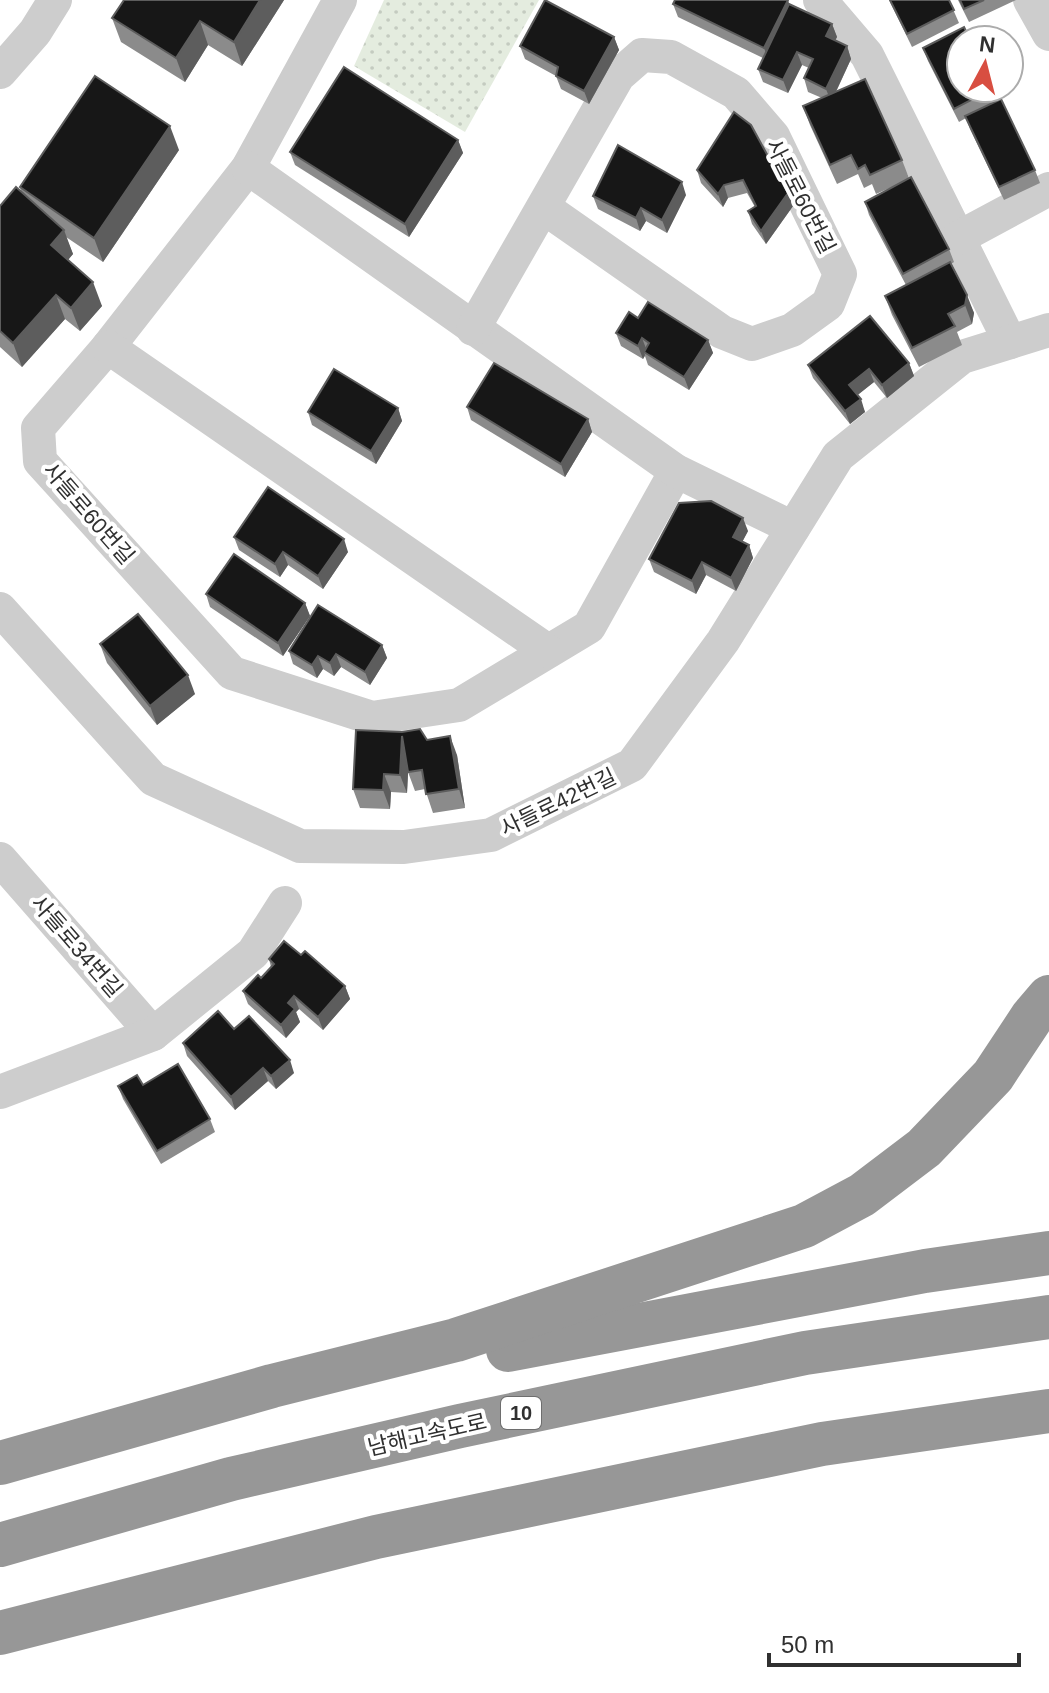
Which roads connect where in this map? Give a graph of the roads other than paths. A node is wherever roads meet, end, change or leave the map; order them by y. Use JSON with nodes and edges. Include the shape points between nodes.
{"nodes":[{"id":1,"x":55,"y":0,"type":"edge"},
{"id":2,"x":340,"y":0,"type":"edge"},
{"id":3,"x":820,"y":0,"type":"edge"},
{"id":4,"x":1030,"y":0,"type":"edge"},
{"id":5,"x":1049,"y":34,"type":"edge"},
{"id":6,"x":0,"y":72,"type":"edge"},
{"id":7,"x":248,"y":168,"type":"junction"},
{"id":8,"x":1049,"y":189,"type":"edge"},
{"id":9,"x":543,"y":207,"type":"junction"},
{"id":10,"x":958,"y":238,"type":"junction"},
{"id":11,"x":473,"y":329,"type":"junction"},
{"id":12,"x":1049,"y":330,"type":"edge"},
{"id":13,"x":1010,"y":342,"type":"junction"},
{"id":14,"x":108,"y":347,"type":"junction"},
{"id":15,"x":676,"y":471,"type":"junction"},
{"id":16,"x":793,"y":528,"type":"junction"},
{"id":17,"x":0,"y":609,"type":"edge"},
{"id":18,"x":548,"y":651,"type":"junction"},
{"id":19,"x":0,"y":859,"type":"edge"},
{"id":20,"x":285,"y":903,"type":"dead end"},
{"id":21,"x":1049,"y":997,"type":"edge"},
{"id":22,"x":153,"y":1034,"type":"junction"},
{"id":23,"x":0,"y":1092,"type":"edge"},
{"id":24,"x":1049,"y":1253,"type":"edge"},
{"id":25,"x":1049,"y":1317,"type":"edge"},
{"id":26,"x":1049,"y":1411,"type":"edge"},
{"id":27,"x":43,"y":1451,"type":"junction"},
{"id":28,"x":0,"y":1463,"type":"edge"},
{"id":29,"x":0,"y":1545,"type":"edge"},
{"id":30,"x":0,"y":1633,"type":"edge"}],
"edges":[{"from":1,"to":6,"type":"street"},
{"from":2,"to":7,"type":"street"},
{"from":3,"to":10,"type":"street","via":[[867,55]]},
{"from":4,"to":5,"type":"street"},
{"from":7,"to":11,"type":"street"},
{"from":7,"to":14,"type":"street","name":"사들로60번길"},
{"from":8,"to":10,"type":"street"},
{"from":9,"to":9,"type":"street","name":"사들로60번길","via":[[618,76],[642,55],[671,57],[736,93],[773,136],[840,274],[828,304],[792,330],[752,344],[722,332]]},
{"from":9,"to":11,"type":"street","name":"사들로60번길"},
{"from":10,"to":13,"type":"street"},
{"from":11,"to":15,"type":"street"},
{"from":12,"to":13,"type":"street","name":"사들로42번길"},
{"from":13,"to":16,"type":"street","name":"사들로42번길","via":[[962,357],[838,456]]},
{"from":14,"to":18,"type":"street"},
{"from":14,"to":18,"type":"street","name":"사들로60번길","via":[[38,428],[40,461],[232,673],[372,718],[459,705]]},
{"from":15,"to":16,"type":"street"},
{"from":15,"to":18,"type":"street","name":"사들로60번길","via":[[589,627]]},
{"from":16,"to":17,"type":"street","name":"사들로42번길","via":[[723,641],[632,765],[491,835],[404,847],[300,846],[153,779]]},
{"from":19,"to":22,"type":"street","name":"사들로34번길"},
{"from":20,"to":22,"type":"street","via":[[253,953]]},
{"from":21,"to":27,"type":"highway","via":[[993,1076],[924,1148],[862,1195],[804,1226],[456,1340]]},
{"from":22,"to":23,"type":"street"},
{"from":24,"to":27,"type":"highway","via":[[529,1345]]},
{"from":25,"to":29,"type":"highway","name":"남해고속도로","number":"10","via":[[805,1353],[460,1426],[231,1479]]},
{"from":26,"to":30,"type":"highway","via":[[822,1444],[376,1537]]},
{"from":27,"to":28,"type":"highway"}]}
